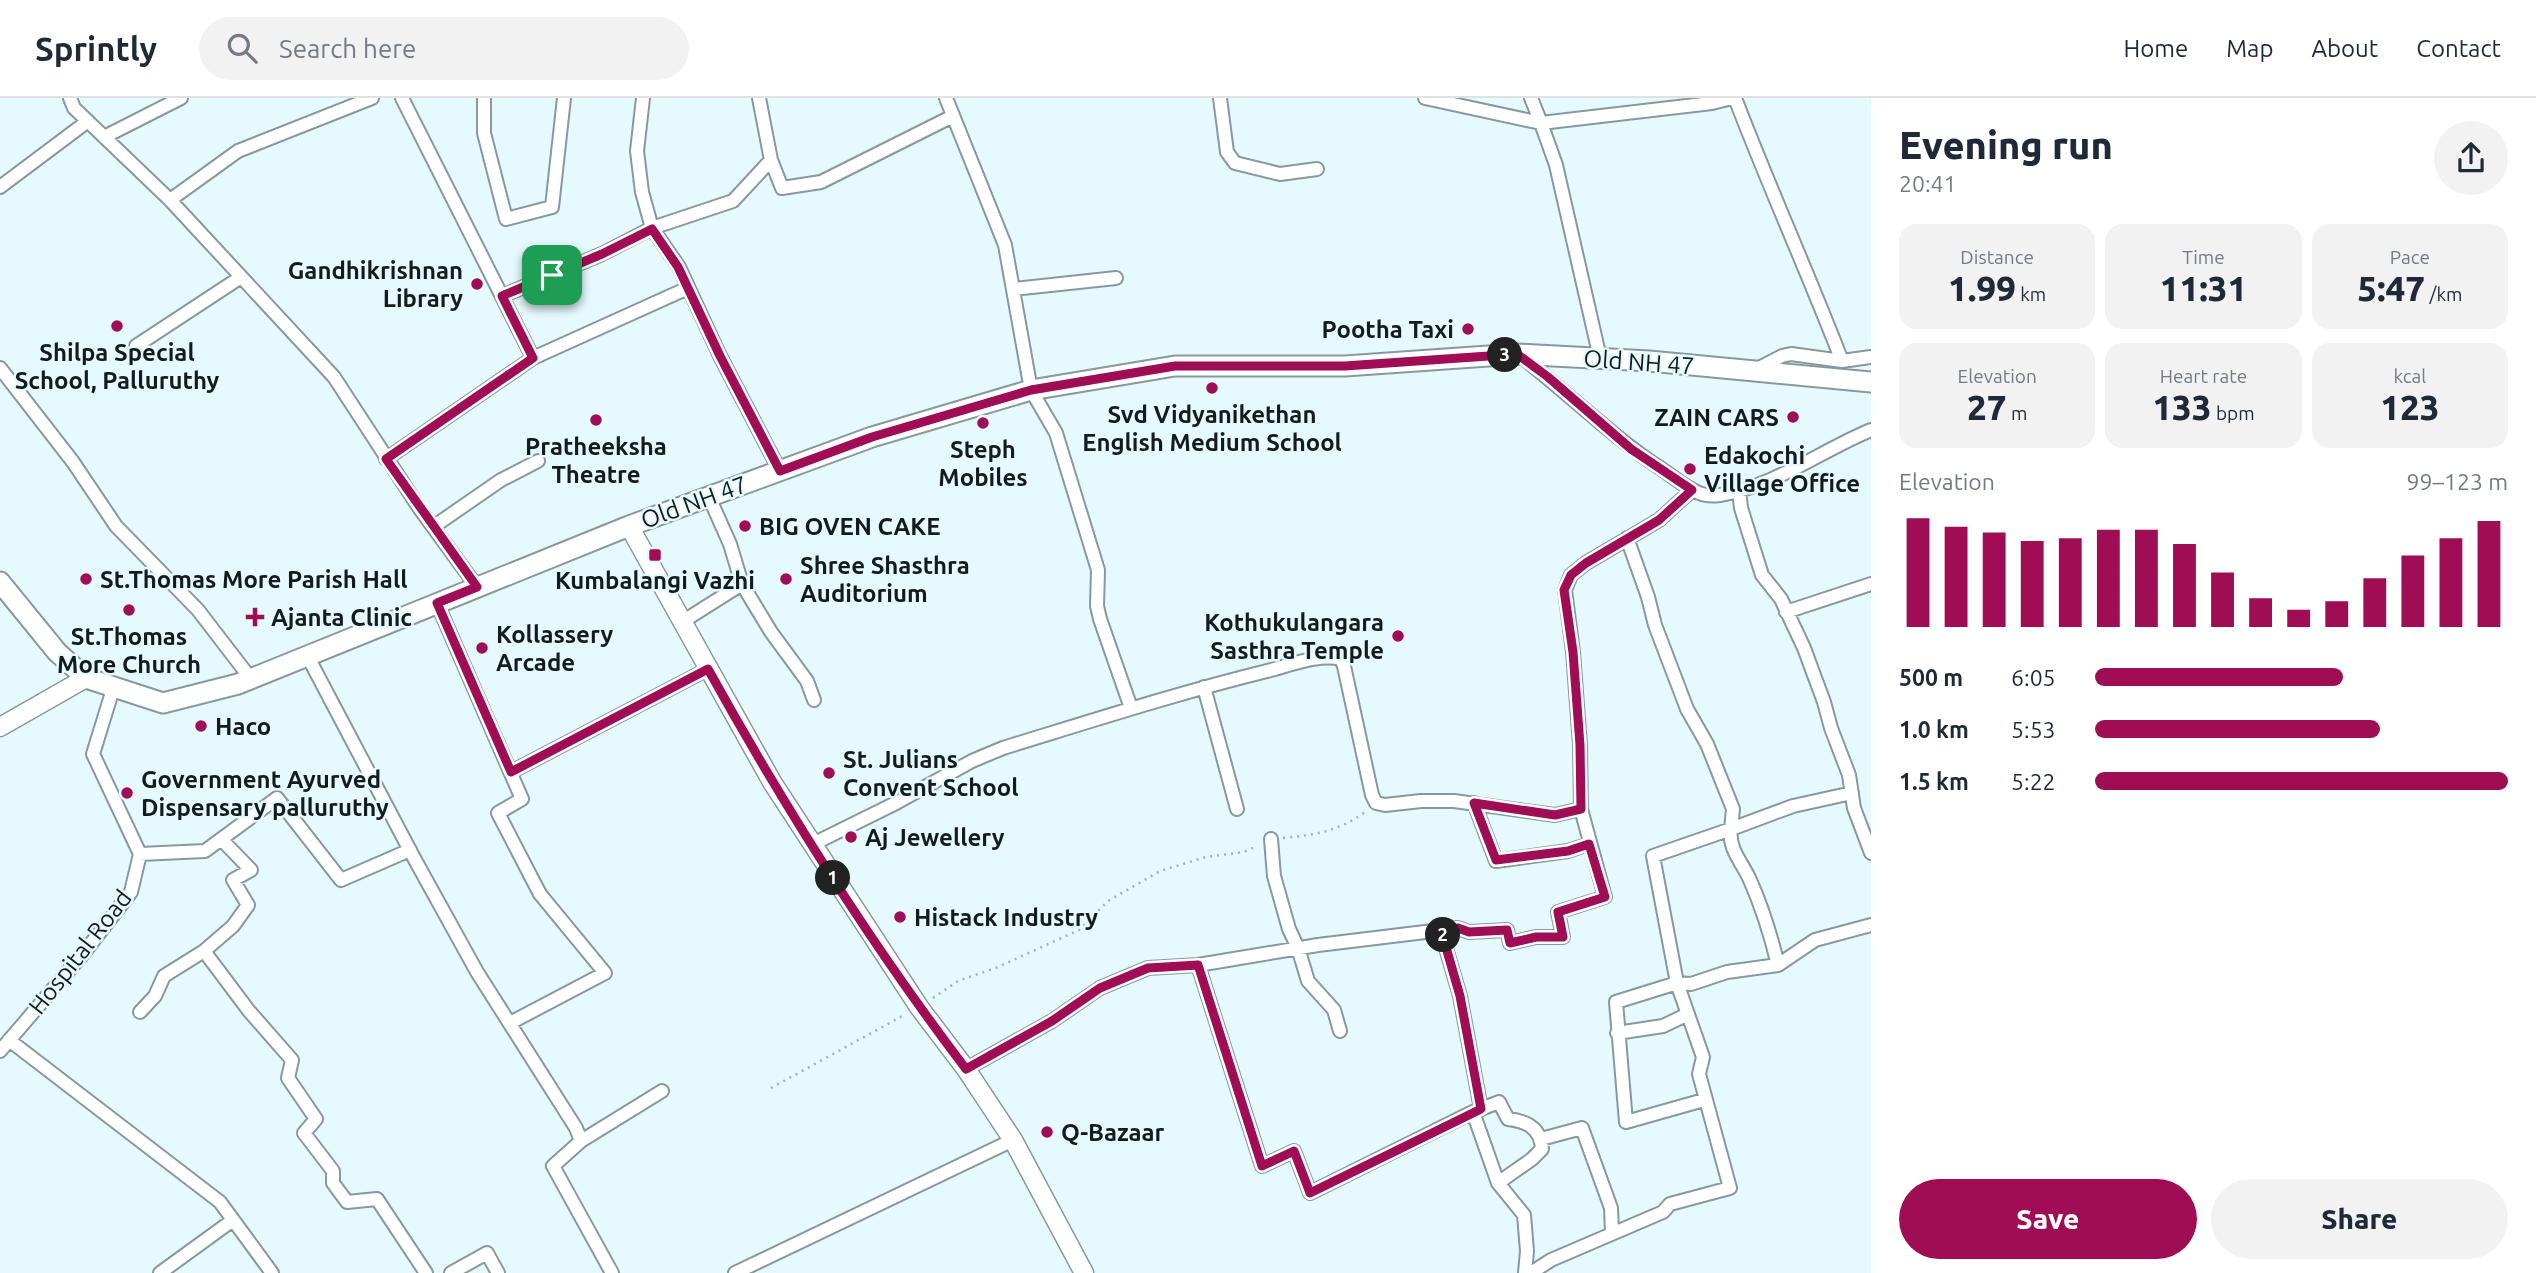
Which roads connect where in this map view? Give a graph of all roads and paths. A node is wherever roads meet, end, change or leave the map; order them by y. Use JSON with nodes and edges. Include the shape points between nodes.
{"nodes":[{"id":1,"x":70,"y":98,"type":"edge"},
{"id":2,"x":181,"y":98,"type":"edge"},
{"id":3,"x":372,"y":98,"type":"edge"},
{"id":4,"x":402,"y":98,"type":"edge"},
{"id":5,"x":484,"y":98,"type":"edge"},
{"id":6,"x":564,"y":98,"type":"edge"},
{"id":7,"x":643,"y":98,"type":"edge"},
{"id":8,"x":759,"y":98,"type":"edge"},
{"id":9,"x":946,"y":98,"type":"edge"},
{"id":10,"x":1220,"y":98,"type":"edge"},
{"id":11,"x":1425,"y":98,"type":"edge"},
{"id":12,"x":1531,"y":98,"type":"edge"},
{"id":13,"x":1733,"y":98,"type":"edge"},
{"id":14,"x":953,"y":116,"type":"junction"},
{"id":15,"x":88,"y":121,"type":"junction"},
{"id":16,"x":1541,"y":123,"type":"junction"},
{"id":17,"x":104,"y":137,"type":"junction"},
{"id":18,"x":771,"y":160,"type":"junction"},
{"id":19,"x":1317,"y":169,"type":"dead end"},
{"id":20,"x":0,"y":187,"type":"edge"},
{"id":21,"x":170,"y":200,"type":"junction"},
{"id":22,"x":652,"y":229,"type":"junction"},
{"id":23,"x":241,"y":277,"type":"junction"},
{"id":24,"x":1116,"y":278,"type":"dead end"},
{"id":25,"x":688,"y":288,"type":"junction"},
{"id":26,"x":1013,"y":289,"type":"junction"},
{"id":27,"x":502,"y":296,"type":"junction"},
{"id":28,"x":136,"y":346,"type":"dead end"},
{"id":29,"x":1517,"y":354,"type":"junction"},
{"id":30,"x":1871,"y":357,"type":"edge"},
{"id":31,"x":533,"y":358,"type":"junction"},
{"id":32,"x":1600,"y":358,"type":"junction"},
{"id":33,"x":1842,"y":361,"type":"junction"},
{"id":34,"x":0,"y":368,"type":"edge"},
{"id":35,"x":1754,"y":371,"type":"junction"},
{"id":36,"x":1871,"y":382,"type":"edge"},
{"id":37,"x":1031,"y":390,"type":"junction"},
{"id":38,"x":1871,"y":430,"type":"edge"},
{"id":39,"x":386,"y":459,"type":"junction"},
{"id":40,"x":538,"y":461,"type":"dead end"},
{"id":41,"x":780,"y":471,"type":"junction"},
{"id":42,"x":1692,"y":490,"type":"junction"},
{"id":43,"x":1740,"y":490,"type":"junction"},
{"id":44,"x":709,"y":497,"type":"junction"},
{"id":45,"x":629,"y":526,"type":"junction"},
{"id":46,"x":433,"y":527,"type":"junction"},
{"id":47,"x":1627,"y":538,"type":"junction"},
{"id":48,"x":0,"y":582,"type":"edge"},
{"id":49,"x":742,"y":584,"type":"junction"},
{"id":50,"x":1871,"y":584,"type":"edge"},
{"id":51,"x":477,"y":587,"type":"junction"},
{"id":52,"x":437,"y":603,"type":"junction"},
{"id":53,"x":1786,"y":612,"type":"junction"},
{"id":54,"x":682,"y":622,"type":"junction"},
{"id":55,"x":308,"y":657,"type":"junction"},
{"id":56,"x":708,"y":669,"type":"junction"},
{"id":57,"x":86,"y":678,"type":"junction"},
{"id":58,"x":251,"y":679,"type":"junction"},
{"id":59,"x":1204,"y":687,"type":"junction"},
{"id":60,"x":113,"y":689,"type":"junction"},
{"id":61,"x":814,"y":700,"type":"dead end"},
{"id":62,"x":1131,"y":708,"type":"junction"},
{"id":63,"x":0,"y":727,"type":"edge"},
{"id":64,"x":511,"y":772,"type":"junction"},
{"id":65,"x":1852,"y":793,"type":"junction"},
{"id":66,"x":1376,"y":803,"type":"junction"},
{"id":67,"x":1474,"y":803,"type":"junction"},
{"id":68,"x":1237,"y":809,"type":"dead end"},
{"id":69,"x":1581,"y":809,"type":"junction"},
{"id":70,"x":1731,"y":829,"type":"junction"},
{"id":71,"x":221,"y":839,"type":"junction"},
{"id":72,"x":1271,"y":839,"type":"junction"},
{"id":73,"x":813,"y":844,"type":"junction"},
{"id":74,"x":1589,"y":844,"type":"junction"},
{"id":75,"x":410,"y":850,"type":"junction"},
{"id":76,"x":1871,"y":853,"type":"edge"},
{"id":77,"x":140,"y":854,"type":"junction"},
{"id":78,"x":1871,"y":925,"type":"edge"},
{"id":79,"x":1441,"y":930,"type":"junction"},
{"id":80,"x":1298,"y":948,"type":"junction"},
{"id":81,"x":204,"y":951,"type":"junction"},
{"id":82,"x":1198,"y":965,"type":"junction"},
{"id":83,"x":1778,"y":965,"type":"junction"},
{"id":84,"x":1677,"y":983,"type":"junction"},
{"id":85,"x":919,"y":1007,"type":"junction"},
{"id":86,"x":140,"y":1012,"type":"dead end"},
{"id":87,"x":1688,"y":1014,"type":"junction"},
{"id":88,"x":510,"y":1023,"type":"junction"},
{"id":89,"x":1340,"y":1031,"type":"dead end"},
{"id":90,"x":1617,"y":1033,"type":"junction"},
{"id":91,"x":9,"y":1040,"type":"junction"},
{"id":92,"x":0,"y":1051,"type":"edge"},
{"id":93,"x":966,"y":1069,"type":"junction"},
{"id":94,"x":771,"y":1088,"type":"dead end"},
{"id":95,"x":662,"y":1091,"type":"dead end"},
{"id":96,"x":1704,"y":1100,"type":"junction"},
{"id":97,"x":1477,"y":1110,"type":"junction"},
{"id":98,"x":1541,"y":1139,"type":"junction"},
{"id":99,"x":1013,"y":1140,"type":"junction"},
{"id":100,"x":582,"y":1141,"type":"junction"},
{"id":101,"x":1498,"y":1183,"type":"junction"},
{"id":102,"x":233,"y":1220,"type":"junction"},
{"id":103,"x":1612,"y":1232,"type":"junction"},
{"id":104,"x":160,"y":1273,"type":"edge"},
{"id":105,"x":272,"y":1273,"type":"edge"},
{"id":106,"x":426,"y":1273,"type":"edge"},
{"id":107,"x":451,"y":1273,"type":"edge"},
{"id":108,"x":498,"y":1273,"type":"edge"},
{"id":109,"x":612,"y":1273,"type":"edge"},
{"id":110,"x":735,"y":1273,"type":"edge"},
{"id":111,"x":1084,"y":1273,"type":"edge"},
{"id":112,"x":1525,"y":1273,"type":"edge"},
{"id":113,"x":1531,"y":1273,"type":"edge"}],
"edges":[{"from":1,"to":15,"type":"street"},
{"from":2,"to":17,"type":"street"},
{"from":3,"to":21,"type":"street","via":[[238,151]]},
{"from":4,"to":27,"type":"street"},
{"from":5,"to":6,"type":"street","via":[[484,133],[506,219],[552,207]]},
{"from":7,"to":22,"type":"street","via":[[637,151]]},
{"from":8,"to":18,"type":"street"},
{"from":9,"to":14,"type":"street"},
{"from":10,"to":19,"type":"street","via":[[1227,152],[1235,163],[1280,174]]},
{"from":11,"to":16,"type":"street"},
{"from":12,"to":16,"type":"street"},
{"from":13,"to":16,"type":"street"},
{"from":13,"to":33,"type":"street"},
{"from":14,"to":18,"type":"street","via":[[821,182],[782,188]]},
{"from":14,"to":26,"type":"street","via":[[1005,245]]},
{"from":15,"to":17,"type":"street"},
{"from":15,"to":20,"type":"street"},
{"from":16,"to":32,"type":"street","via":[[1556,165]]},
{"from":17,"to":21,"type":"street"},
{"from":18,"to":22,"type":"street","via":[[733,201]]},
{"from":21,"to":23,"type":"street"},
{"from":22,"to":25,"type":"street"},
{"from":22,"to":27,"type":"street"},
{"from":23,"to":28,"type":"street"},
{"from":23,"to":39,"type":"street","via":[[334,377]]},
{"from":24,"to":26,"type":"street"},
{"from":25,"to":31,"type":"street"},
{"from":25,"to":41,"type":"street"},
{"from":26,"to":37,"type":"street"},
{"from":27,"to":31,"type":"street"},
{"from":29,"to":32,"type":"main road","name":"Old NH 47"},
{"from":29,"to":37,"type":"main road","name":"Old NH 47","via":[[1345,366],[1175,366]]},
{"from":29,"to":42,"type":"street","via":[[1631,449]]},
{"from":30,"to":33,"type":"street"},
{"from":31,"to":39,"type":"street"},
{"from":32,"to":35,"type":"main road","name":"Old NH 47"},
{"from":33,"to":35,"type":"street","via":[[1791,354]]},
{"from":34,"to":58,"type":"street","via":[[73,461],[116,526],[198,610]]},
{"from":35,"to":36,"type":"main road","name":"Old NH 47"},
{"from":37,"to":41,"type":"main road","name":"Old NH 47","via":[[872,437]]},
{"from":37,"to":62,"type":"street","via":[[1056,433],[1098,570],[1100,620]]},
{"from":38,"to":43,"type":"street","via":[[1793,471]]},
{"from":39,"to":46,"type":"street"},
{"from":40,"to":46,"type":"street","via":[[501,480]]},
{"from":41,"to":44,"type":"main road","name":"Old NH 47"},
{"from":42,"to":43,"type":"street","via":[[1710,496]]},
{"from":42,"to":47,"type":"street","via":[[1659,520]]},
{"from":43,"to":53,"type":"street","via":[[1741,508],[1762,575]]},
{"from":44,"to":45,"type":"main road","name":"Old NH 47"},
{"from":44,"to":49,"type":"street"},
{"from":45,"to":51,"type":"main road","name":"Old NH 47"},
{"from":45,"to":54,"type":"main road"},
{"from":46,"to":51,"type":"street"},
{"from":47,"to":69,"type":"street","via":[[1571,575],[1564,590],[1573,652]]},
{"from":47,"to":70,"type":"street","via":[[1687,709],[1707,744],[1733,809]]},
{"from":48,"to":57,"type":"main road","name":"Old NH 47","via":[[57,652]]},
{"from":49,"to":54,"type":"street"},
{"from":49,"to":61,"type":"street","via":[[807,681]]},
{"from":50,"to":53,"type":"street"},
{"from":51,"to":52,"type":"main road","name":"Old NH 47"},
{"from":52,"to":55,"type":"main road","name":"Old NH 47"},
{"from":52,"to":64,"type":"street"},
{"from":53,"to":65,"type":"street","via":[[1824,702]]},
{"from":54,"to":56,"type":"main road"},
{"from":55,"to":58,"type":"main road","name":"Old NH 47"},
{"from":55,"to":75,"type":"street"},
{"from":56,"to":64,"type":"street"},
{"from":56,"to":73,"type":"main road"},
{"from":57,"to":60,"type":"main road","name":"Old NH 47"},
{"from":57,"to":63,"type":"main road"},
{"from":58,"to":60,"type":"main road","name":"Old NH 47","via":[[163,703]]},
{"from":59,"to":62,"type":"street"},
{"from":59,"to":66,"type":"street","via":[[1315,660],[1341,659]]},
{"from":59,"to":68,"type":"street"},
{"from":60,"to":77,"type":"street","via":[[93,754]]},
{"from":62,"to":73,"type":"street","via":[[972,761]]},
{"from":64,"to":88,"type":"street","via":[[522,799],[498,813],[540,894],[605,973]]},
{"from":65,"to":70,"type":"street","via":[[1793,806]]},
{"from":65,"to":76,"type":"street"},
{"from":66,"to":67,"type":"street"},
{"from":66,"to":72,"type":"path","via":[[1357,818],[1319,835]]},
{"from":67,"to":69,"type":"street","via":[[1555,815]]},
{"from":67,"to":74,"type":"street","via":[[1496,860]]},
{"from":69,"to":74,"type":"street"},
{"from":70,"to":83,"type":"street","via":[[1729,842],[1750,880]]},
{"from":70,"to":84,"type":"street","via":[[1653,856]]},
{"from":71,"to":75,"type":"street","via":[[277,798],[341,880]]},
{"from":71,"to":77,"type":"street","via":[[205,851]]},
{"from":71,"to":81,"type":"street","via":[[250,870],[233,880],[248,905],[233,926]]},
{"from":72,"to":80,"type":"street","via":[[1280,902]]},
{"from":72,"to":85,"type":"path","via":[[1244,852],[1206,857],[1160,871],[1108,901],[1080,930],[958,981]]},
{"from":73,"to":85,"type":"main road"},
{"from":74,"to":79,"type":"street","via":[[1605,897],[1558,912],[1563,937],[1510,943],[1507,930]]},
{"from":75,"to":88,"type":"street"},
{"from":77,"to":91,"type":"street","name":"Hospital Road","via":[[131,892]]},
{"from":78,"to":83,"type":"street","via":[[1815,940]]},
{"from":79,"to":80,"type":"street"},
{"from":79,"to":97,"type":"street","via":[[1460,996]]},
{"from":80,"to":82,"type":"street"},
{"from":80,"to":89,"type":"street","via":[[1308,981],[1334,1010]]},
{"from":81,"to":86,"type":"street","via":[[164,976],[155,996]]},
{"from":81,"to":106,"type":"street","via":[[292,1060],[288,1078],[316,1119],[304,1133],[333,1171],[333,1183],[347,1202],[377,1199]]},
{"from":82,"to":93,"type":"street","via":[[1148,968],[1100,988]]},
{"from":82,"to":97,"type":"street","via":[[1262,1166],[1294,1151],[1310,1193]]},
{"from":83,"to":84,"type":"street"},
{"from":84,"to":87,"type":"street"},
{"from":84,"to":90,"type":"street","via":[[1616,1002]]},
{"from":85,"to":93,"type":"main road"},
{"from":85,"to":94,"type":"path"},
{"from":87,"to":90,"type":"street","via":[[1663,1026]]},
{"from":87,"to":96,"type":"street","via":[[1703,1056],[1699,1074]]},
{"from":88,"to":100,"type":"street"},
{"from":90,"to":96,"type":"street","via":[[1626,1122]]},
{"from":91,"to":92,"type":"street","name":"Hospital Road"},
{"from":91,"to":102,"type":"street","via":[[220,1202]]},
{"from":93,"to":99,"type":"main road"},
{"from":95,"to":100,"type":"street"},
{"from":96,"to":103,"type":"street","via":[[1730,1188],[1670,1204],[1663,1212]]},
{"from":97,"to":98,"type":"street","via":[[1499,1102],[1508,1119],[1523,1121]]},
{"from":97,"to":101,"type":"street"},
{"from":98,"to":101,"type":"street","via":[[1542,1149]]},
{"from":98,"to":103,"type":"street","via":[[1582,1128],[1611,1208]]},
{"from":99,"to":110,"type":"street"},
{"from":99,"to":111,"type":"main road"},
{"from":100,"to":109,"type":"street","via":[[553,1166]]},
{"from":101,"to":112,"type":"street","via":[[1524,1216]]},
{"from":102,"to":104,"type":"street"},
{"from":102,"to":105,"type":"street"},
{"from":103,"to":113,"type":"street"},
{"from":107,"to":108,"type":"street","via":[[487,1253]]}]}
